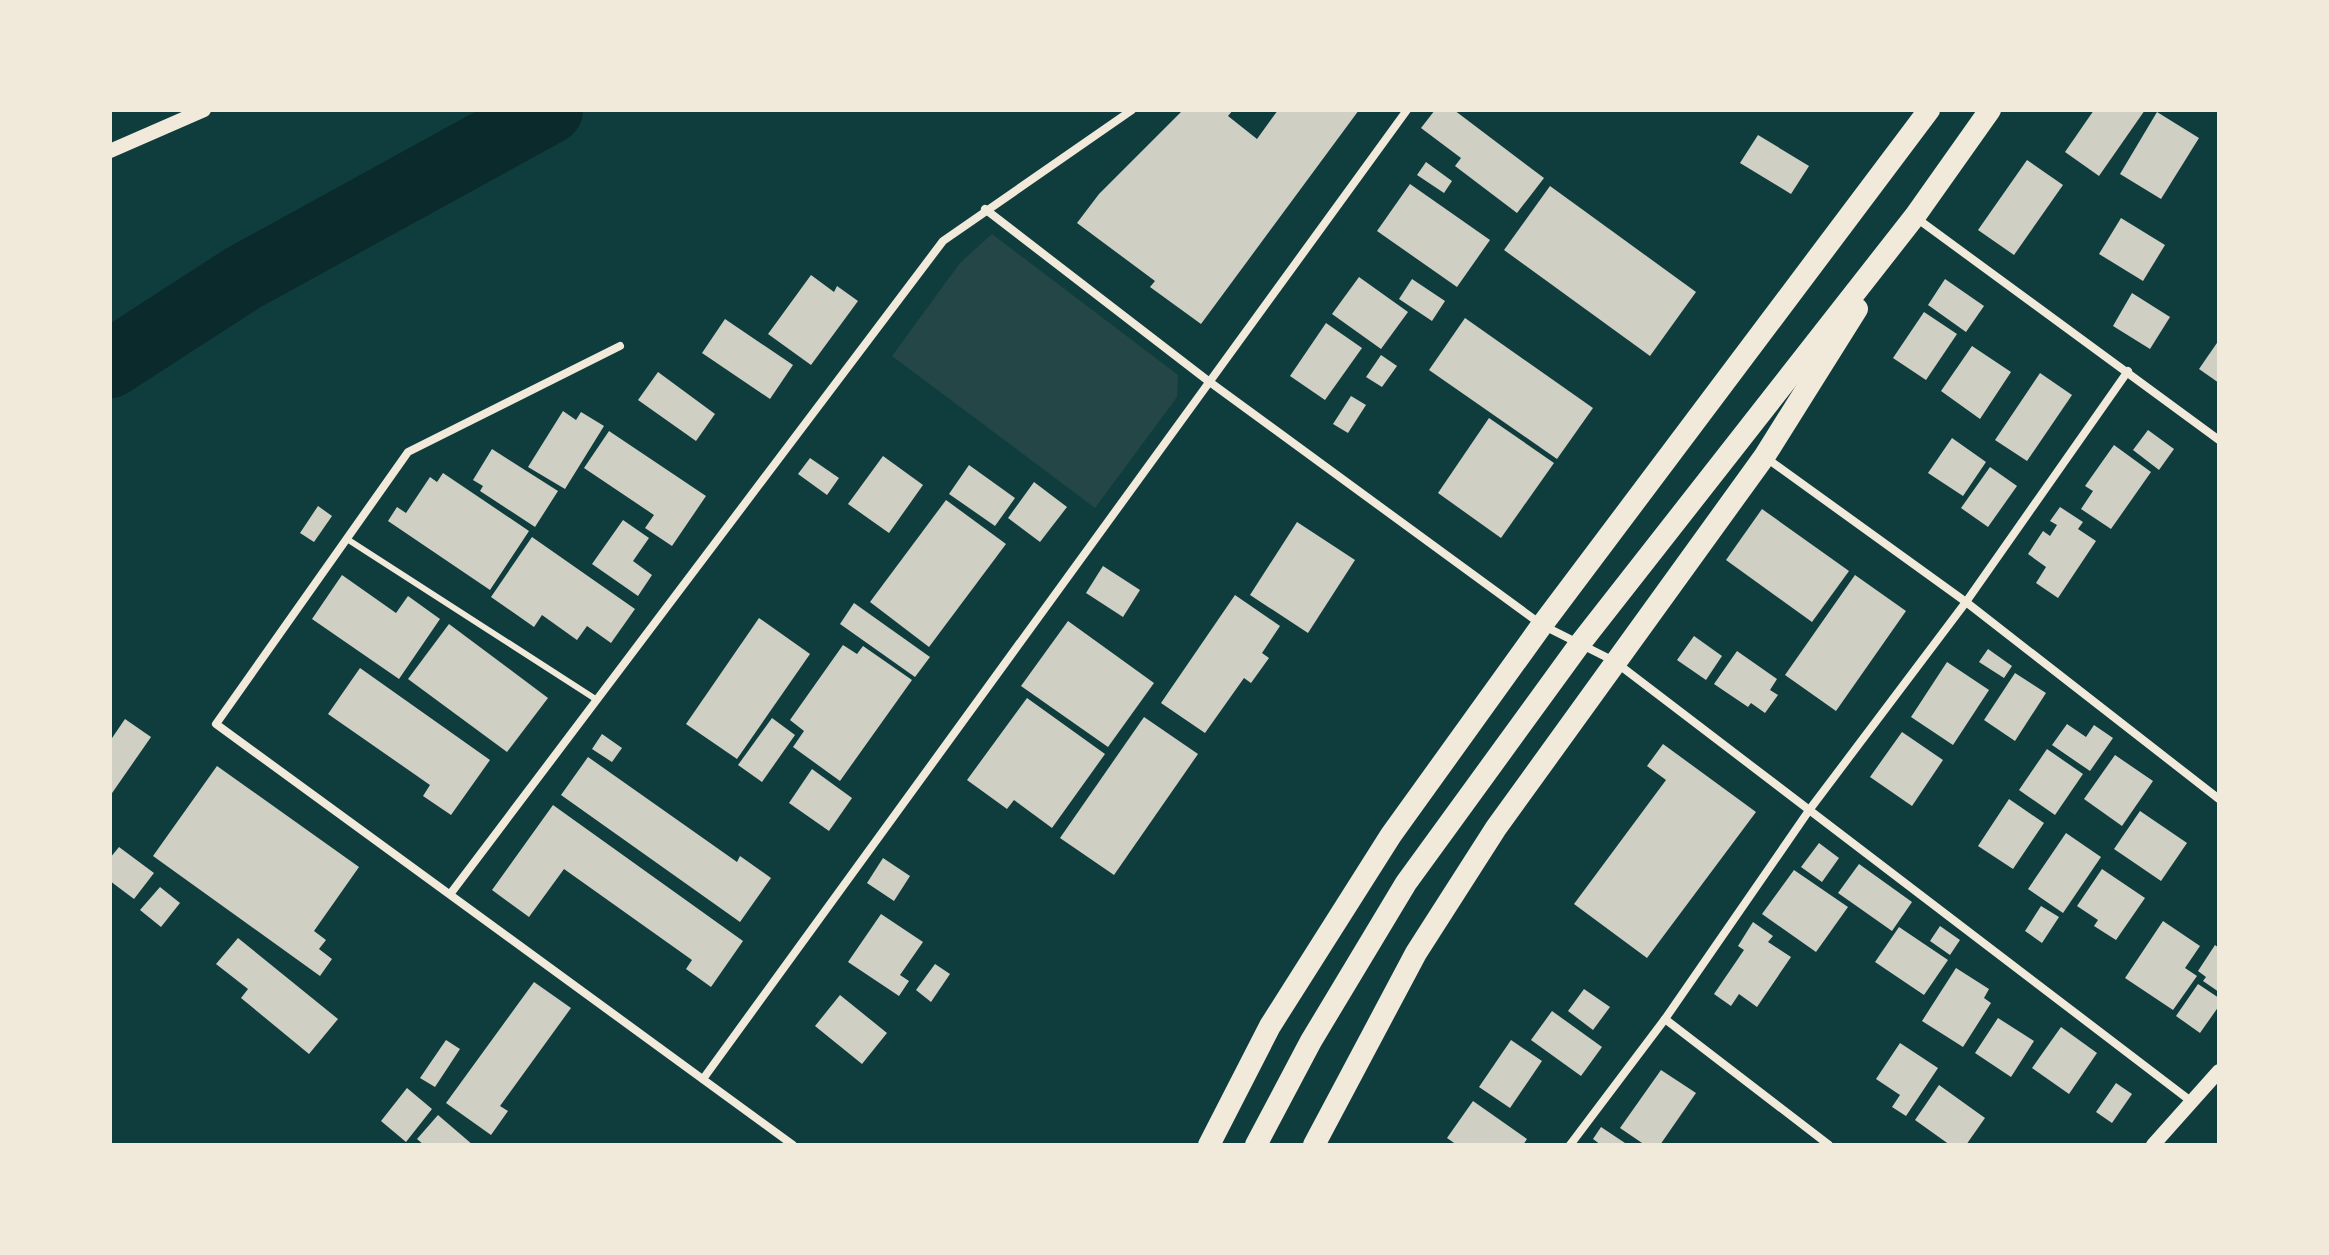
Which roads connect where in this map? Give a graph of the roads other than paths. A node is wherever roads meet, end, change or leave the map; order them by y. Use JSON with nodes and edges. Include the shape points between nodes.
{"nodes":[{"id":1,"x":204,"y":110,"type":"edge"},
{"id":2,"x":1132,"y":110,"type":"edge"},
{"id":3,"x":1407,"y":110,"type":"edge"},
{"id":4,"x":1929,"y":110,"type":"edge"},
{"id":5,"x":1990,"y":110,"type":"edge"},
{"id":6,"x":110,"y":151,"type":"edge"},
{"id":7,"x":985,"y":209,"type":"junction"},
{"id":8,"x":1915,"y":216,"type":"junction"},
{"id":9,"x":620,"y":346,"type":"dead end"},
{"id":10,"x":2128,"y":371,"type":"junction"},
{"id":11,"x":1207,"y":380,"type":"junction"},
{"id":12,"x":2219,"y":440,"type":"edge"},
{"id":13,"x":1764,"y":457,"type":"junction"},
{"id":14,"x":347,"y":539,"type":"junction"},
{"id":15,"x":1966,"y":602,"type":"junction"},
{"id":16,"x":1542,"y":625,"type":"junction"},
{"id":17,"x":1579,"y":645,"type":"junction"},
{"id":18,"x":1614,"y":661,"type":"junction"},
{"id":19,"x":597,"y":700,"type":"junction"},
{"id":20,"x":2219,"y":799,"type":"edge"},
{"id":21,"x":1810,"y":809,"type":"junction"},
{"id":22,"x":451,"y":893,"type":"junction"},
{"id":23,"x":1665,"y":1019,"type":"junction"},
{"id":24,"x":2219,"y":1071,"type":"edge"},
{"id":25,"x":703,"y":1079,"type":"junction"},
{"id":26,"x":2192,"y":1102,"type":"junction"},
{"id":27,"x":793,"y":1145,"type":"edge"},
{"id":28,"x":1209,"y":1145,"type":"edge"},
{"id":29,"x":1256,"y":1145,"type":"edge"},
{"id":30,"x":1314,"y":1145,"type":"edge"},
{"id":31,"x":1570,"y":1145,"type":"edge"},
{"id":32,"x":1829,"y":1145,"type":"edge"},
{"id":33,"x":2153,"y":1145,"type":"edge"}],
"edges":[{"from":1,"to":6,"type":"street"},
{"from":2,"to":7,"type":"street"},
{"from":3,"to":11,"type":"street"},
{"from":4,"to":16,"type":"highway"},
{"from":5,"to":8,"type":"highway"},
{"from":7,"to":11,"type":"street"},
{"from":7,"to":19,"type":"street","via":[[943,241]]},
{"from":8,"to":10,"type":"street"},
{"from":8,"to":13,"type":"highway"},
{"from":8,"to":17,"type":"highway"},
{"from":9,"to":14,"type":"street","via":[[408,452]]},
{"from":10,"to":12,"type":"street"},
{"from":10,"to":15,"type":"street"},
{"from":11,"to":16,"type":"street"},
{"from":11,"to":25,"type":"street"},
{"from":13,"to":15,"type":"street"},
{"from":13,"to":18,"type":"highway"},
{"from":14,"to":19,"type":"lane"},
{"from":14,"to":22,"type":"street","via":[[216,724]]},
{"from":15,"to":20,"type":"street"},
{"from":15,"to":21,"type":"street"},
{"from":16,"to":17,"type":"street"},
{"from":16,"to":28,"type":"highway","via":[[1376,859],[1270,1026]]},
{"from":17,"to":18,"type":"street"},
{"from":17,"to":29,"type":"highway","via":[[1406,883]]},
{"from":18,"to":21,"type":"street"},
{"from":18,"to":30,"type":"highway","via":[[1416,953]]},
{"from":19,"to":22,"type":"street"},
{"from":21,"to":23,"type":"street"},
{"from":21,"to":26,"type":"street"},
{"from":22,"to":25,"type":"street"},
{"from":23,"to":31,"type":"street"},
{"from":23,"to":32,"type":"street"},
{"from":24,"to":26,"type":"street"},
{"from":25,"to":27,"type":"street"},
{"from":26,"to":33,"type":"street"}]}
